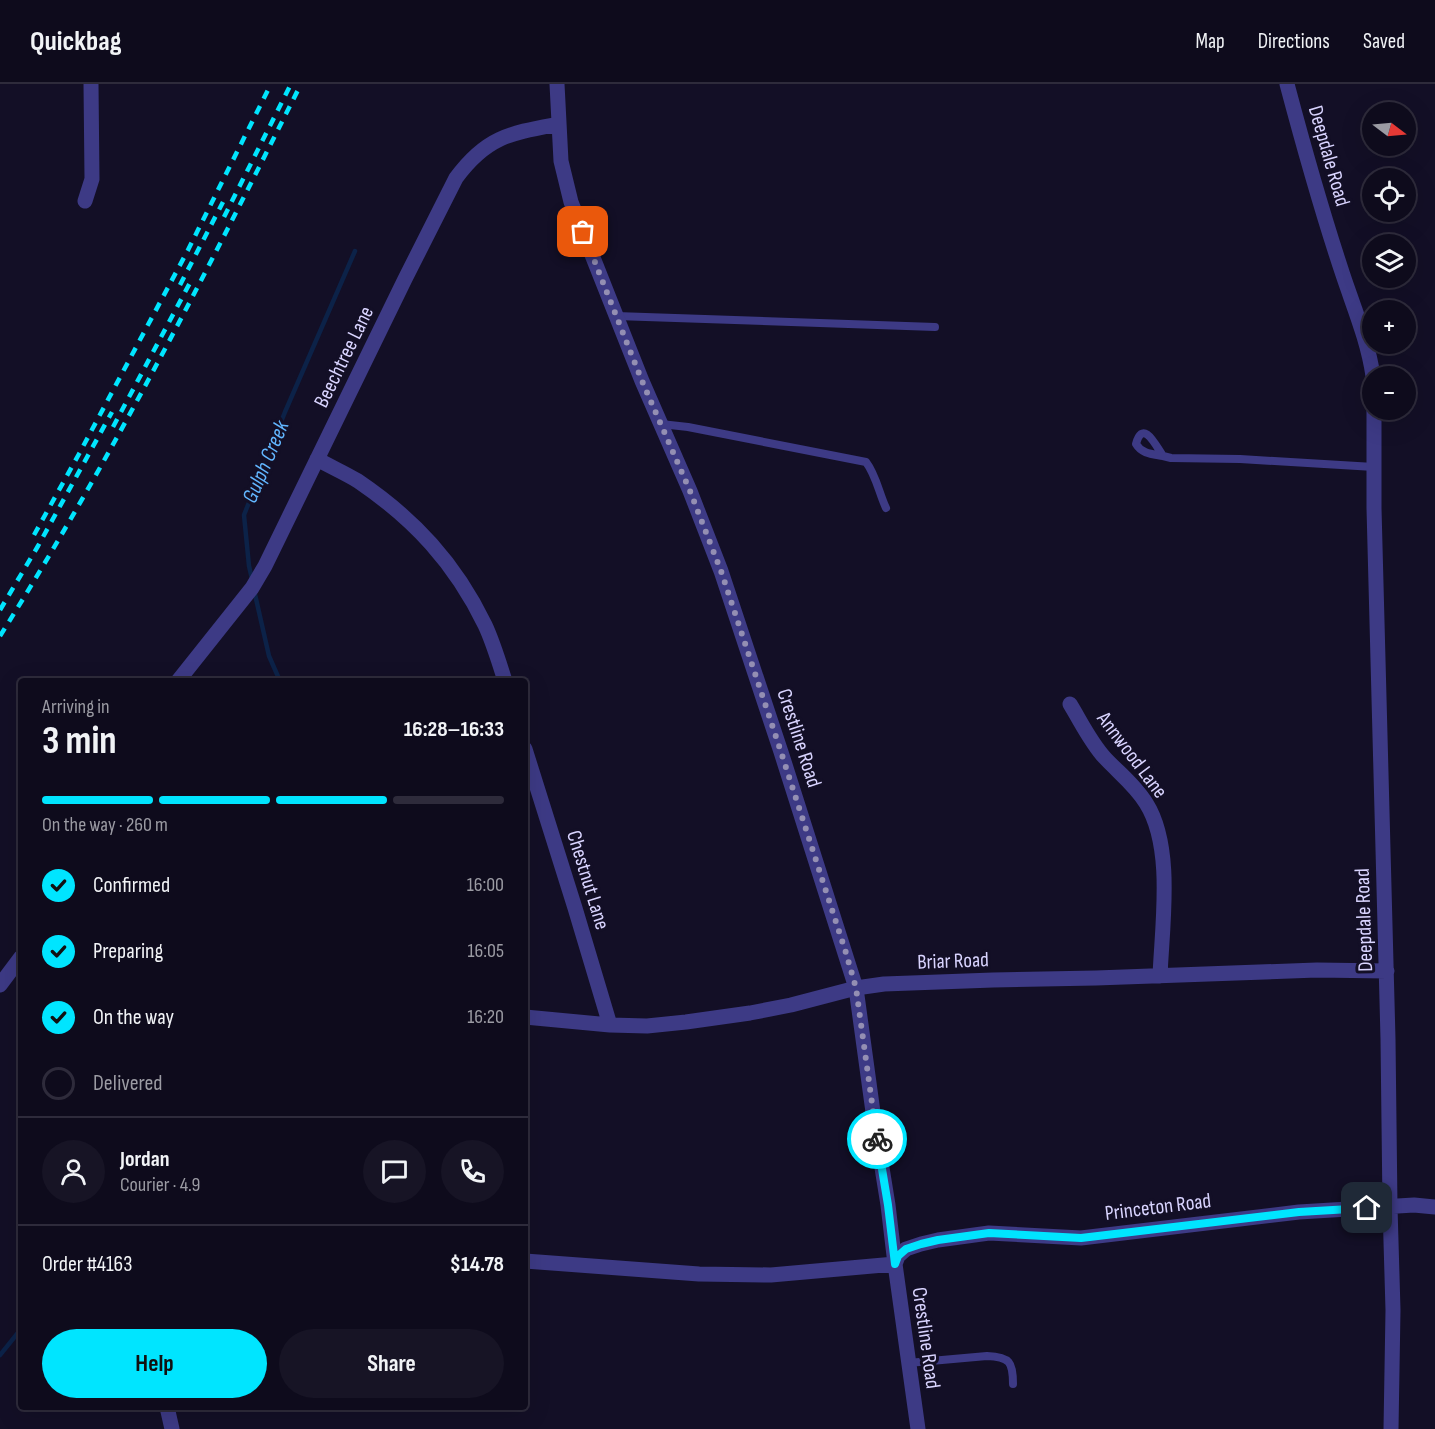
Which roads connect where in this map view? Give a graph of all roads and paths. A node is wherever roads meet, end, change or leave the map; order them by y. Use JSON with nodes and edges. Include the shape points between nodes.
{"nodes":[{"id":1,"x":91,"y":84,"type":"edge"},
{"id":2,"x":557,"y":84,"type":"edge"},
{"id":3,"x":1287,"y":84,"type":"edge"},
{"id":4,"x":559,"y":124,"type":"junction"},
{"id":5,"x":85,"y":201,"type":"dead end"},
{"id":6,"x":616,"y":316,"type":"junction"},
{"id":7,"x":935,"y":327,"type":"dead end"},
{"id":8,"x":1372,"y":366,"type":"edge"},
{"id":9,"x":1374,"y":420,"type":"edge"},
{"id":10,"x":661,"y":424,"type":"junction"},
{"id":11,"x":1162,"y":456,"type":"dead end"},
{"id":12,"x":317,"y":459,"type":"junction"},
{"id":13,"x":1374,"y":467,"type":"junction"},
{"id":14,"x":886,"y":508,"type":"dead end"},
{"id":15,"x":180,"y":678,"type":"edge"},
{"id":16,"x":504,"y":678,"type":"edge"},
{"id":17,"x":1070,"y":704,"type":"dead end"},
{"id":18,"x":528,"y":758,"type":"edge"},
{"id":19,"x":18,"y":961,"type":"edge"},
{"id":20,"x":1387,"y":971,"type":"junction"},
{"id":21,"x":1160,"y":976,"type":"junction"},
{"id":22,"x":0,"y":985,"type":"edge"},
{"id":23,"x":856,"y":988,"type":"junction"},
{"id":24,"x":528,"y":1017,"type":"edge"},
{"id":25,"x":610,"y":1025,"type":"junction"},
{"id":26,"x":1390,"y":1207,"type":"junction"},
{"id":27,"x":1435,"y":1207,"type":"edge"},
{"id":28,"x":528,"y":1261,"type":"edge"},
{"id":29,"x":895,"y":1264,"type":"junction"},
{"id":30,"x":908,"y":1363,"type":"junction"},
{"id":31,"x":1013,"y":1384,"type":"dead end"},
{"id":32,"x":167,"y":1410,"type":"edge"},
{"id":33,"x":172,"y":1429,"type":"edge"},
{"id":34,"x":918,"y":1429,"type":"edge"},
{"id":35,"x":1391,"y":1429,"type":"edge"}],
"edges":[{"from":1,"to":5,"type":"street","via":[[92,179]]},
{"from":2,"to":4,"type":"street","name":"Crestline Road"},
{"from":3,"to":8,"type":"street","name":"Deepdale Road"},
{"from":4,"to":6,"type":"street","name":"Crestline Road","via":[[561,161],[571,202]]},
{"from":4,"to":12,"type":"street","name":"Beechtree Lane","via":[[501,138],[467,163],[456,178]]},
{"from":6,"to":7,"type":"lane"},
{"from":6,"to":10,"type":"street","name":"Crestline Road"},
{"from":9,"to":13,"type":"street","name":"Deepdale Road"},
{"from":10,"to":14,"type":"lane","via":[[866,462]]},
{"from":10,"to":23,"type":"street","name":"Crestline Road","via":[[721,571]]},
{"from":11,"to":13,"type":"lane"},
{"from":12,"to":15,"type":"street","name":"Beechtree Lane","via":[[252,588]]},
{"from":12,"to":16,"type":"street","via":[[357,481],[428,539],[467,591],[486,627]]},
{"from":13,"to":20,"type":"street","name":"Deepdale Road"},
{"from":17,"to":21,"type":"street","name":"Annwood Lane","via":[[1089,737],[1134,786],[1156,822],[1164,890]]},
{"from":18,"to":25,"type":"street","name":"Chestnut Lane"},
{"from":19,"to":22,"type":"street"},
{"from":20,"to":21,"type":"street","name":"Briar Road"},
{"from":20,"to":26,"type":"street","name":"Deepdale Road"},
{"from":21,"to":23,"type":"street","name":"Briar Road"},
{"from":23,"to":25,"type":"street","name":"Briar Road","via":[[739,1015],[647,1026]]},
{"from":23,"to":29,"type":"street","name":"Crestline Road"},
{"from":24,"to":25,"type":"street","name":"Briar Road"},
{"from":26,"to":27,"type":"street","name":"Princeton Road"},
{"from":26,"to":29,"type":"street","name":"Princeton Road","via":[[1299,1212],[1081,1238],[989,1233],[921,1244],[906,1249]]},
{"from":26,"to":35,"type":"street","name":"Deepdale Road","via":[[1394,1310]]},
{"from":28,"to":29,"type":"street","via":[[699,1274],[771,1275]]},
{"from":29,"to":30,"type":"street","name":"Crestline Road"},
{"from":30,"to":31,"type":"lane","via":[[997,1356],[1011,1365]]},
{"from":30,"to":34,"type":"street","name":"Crestline Road"},
{"from":32,"to":33,"type":"street"}]}
